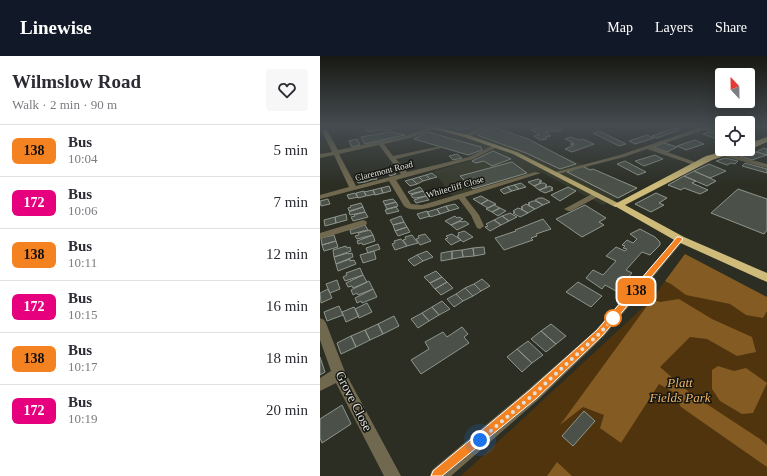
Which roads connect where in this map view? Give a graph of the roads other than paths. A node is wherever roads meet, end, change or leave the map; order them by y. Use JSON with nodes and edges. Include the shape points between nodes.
{"nodes":[{"id":1,"x":332,"y":146,"type":"edge"},
{"id":2,"x":368,"y":146,"type":"edge"},
{"id":3,"x":382,"y":146,"type":"edge"},
{"id":4,"x":496,"y":146,"type":"joint"},
{"id":5,"x":651,"y":146,"type":"edge"},
{"id":6,"x":439,"y":147,"type":"dead end"},
{"id":7,"x":647,"y":147,"type":"junction"},
{"id":8,"x":335,"y":153,"type":"junction"},
{"id":9,"x":320,"y":156,"type":"edge"},
{"id":10,"x":717,"y":156,"type":"edge"},
{"id":11,"x":730,"y":156,"type":"edge"},
{"id":12,"x":391,"y":158,"type":"junction"},
{"id":13,"x":696,"y":164,"type":"junction"},
{"id":14,"x":767,"y":166,"type":"edge"},
{"id":15,"x":537,"y":172,"type":"dead end"},
{"id":16,"x":556,"y":173,"type":"junction"},
{"id":17,"x":405,"y":175,"type":"junction"},
{"id":18,"x":391,"y":178,"type":"junction"},
{"id":19,"x":353,"y":188,"type":"junction"},
{"id":20,"x":598,"y":194,"type":"junction"},
{"id":21,"x":461,"y":196,"type":"junction"},
{"id":22,"x":320,"y":197,"type":"edge"},
{"id":23,"x":618,"y":205,"type":"junction"},
{"id":24,"x":568,"y":209,"type":"dead end"},
{"id":25,"x":363,"y":223,"type":"dead end"},
{"id":26,"x":480,"y":226,"type":"dead end"},
{"id":27,"x":320,"y":236,"type":"edge"},
{"id":28,"x":680,"y":239,"type":"junction"},
{"id":29,"x":767,"y":278,"type":"edge"},
{"id":30,"x":320,"y":323,"type":"edge"},
{"id":31,"x":339,"y":374,"type":"junction"},
{"id":32,"x":320,"y":385,"type":"edge"},
{"id":33,"x":393,"y":476,"type":"edge"},
{"id":34,"x":438,"y":476,"type":"edge"}],
"edges":[{"from":1,"to":8,"type":"street"},
{"from":2,"to":8,"type":"street"},
{"from":3,"to":12,"type":"street"},
{"from":4,"to":16,"type":"main road"},
{"from":4,"to":17,"type":"street","name":"Claremont Road","via":[[471,158]]},
{"from":5,"to":7,"type":"street"},
{"from":6,"to":12,"type":"street"},
{"from":7,"to":13,"type":"street"},
{"from":7,"to":16,"type":"street"},
{"from":8,"to":9,"type":"street"},
{"from":8,"to":19,"type":"street"},
{"from":10,"to":13,"type":"highway"},
{"from":11,"to":14,"type":"street"},
{"from":12,"to":17,"type":"street"},
{"from":13,"to":23,"type":"highway"},
{"from":15,"to":21,"type":"street","name":"Whitecliff Close"},
{"from":16,"to":20,"type":"main road"},
{"from":17,"to":18,"type":"street","name":"Claremont Road"},
{"from":18,"to":19,"type":"street","name":"Claremont Road"},
{"from":18,"to":21,"type":"street","name":"Whitecliff Close","via":[[411,207],[422,207]]},
{"from":19,"to":22,"type":"street","name":"Claremont Road"},
{"from":20,"to":23,"type":"main road"},
{"from":20,"to":24,"type":"street"},
{"from":21,"to":26,"type":"street"},
{"from":23,"to":28,"type":"highway"},
{"from":25,"to":27,"type":"street"},
{"from":28,"to":29,"type":"highway"},
{"from":28,"to":34,"type":"street","via":[[600,333],[534,394]]},
{"from":30,"to":31,"type":"street","name":"Grove Close"},
{"from":31,"to":32,"type":"street"},
{"from":31,"to":33,"type":"street","name":"Grove Close"}]}
